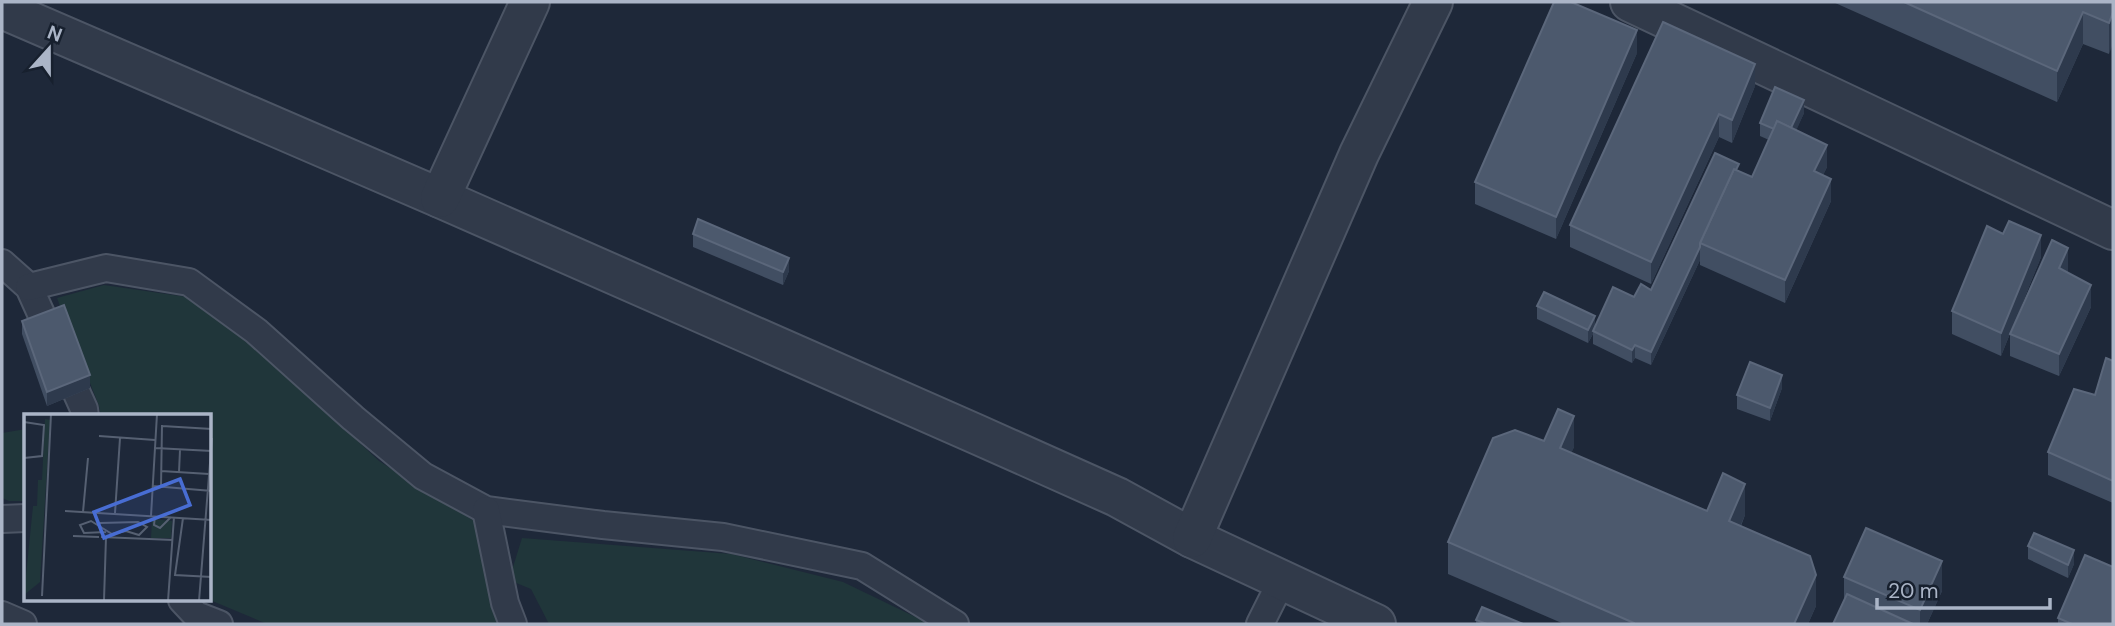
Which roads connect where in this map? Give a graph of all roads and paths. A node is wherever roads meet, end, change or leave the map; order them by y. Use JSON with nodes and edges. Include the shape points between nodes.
{"nodes":[{"id":1,"x":530,"y":2,"type":"edge"},
{"id":2,"x":1433,"y":2,"type":"edge"},
{"id":3,"x":1641,"y":4,"type":"edge"},
{"id":4,"x":2,"y":9,"type":"edge"},
{"id":5,"x":440,"y":198,"type":"junction"},
{"id":6,"x":2113,"y":230,"type":"edge"},
{"id":7,"x":2,"y":263,"type":"edge"},
{"id":8,"x":29,"y":287,"type":"junction"},
{"id":9,"x":84,"y":414,"type":"edge"},
{"id":10,"x":486,"y":510,"type":"junction"},
{"id":11,"x":24,"y":518,"type":"edge"},
{"id":12,"x":2,"y":519,"type":"edge"},
{"id":13,"x":1192,"y":538,"type":"junction"},
{"id":14,"x":1282,"y":580,"type":"junction"},
{"id":15,"x":184,"y":602,"type":"edge"},
{"id":16,"x":2,"y":615,"type":"edge"},
{"id":17,"x":23,"y":624,"type":"edge"},
{"id":18,"x":219,"y":624,"type":"edge"},
{"id":19,"x":513,"y":624,"type":"edge"},
{"id":20,"x":955,"y":624,"type":"edge"},
{"id":21,"x":1260,"y":624,"type":"edge"},
{"id":22,"x":1376,"y":624,"type":"edge"}],
"edges":[{"from":1,"to":5,"type":"street"},
{"from":2,"to":13,"type":"street","via":[[1359,155]]},
{"from":3,"to":6,"type":"street"},
{"from":4,"to":5,"type":"street"},
{"from":5,"to":13,"type":"street","via":[[1082,481]]},
{"from":7,"to":8,"type":"lane"},
{"from":8,"to":9,"type":"lane"},
{"from":8,"to":10,"type":"lane","via":[[106,268],[189,282],[256,331],[423,476]]},
{"from":10,"to":19,"type":"lane"},
{"from":10,"to":20,"type":"lane","via":[[723,537],[862,566]]},
{"from":11,"to":12,"type":"lane"},
{"from":13,"to":14,"type":"street"},
{"from":14,"to":21,"type":"lane"},
{"from":14,"to":22,"type":"street"},
{"from":15,"to":18,"type":"lane","via":[[196,615]]},
{"from":16,"to":17,"type":"lane"}]}
